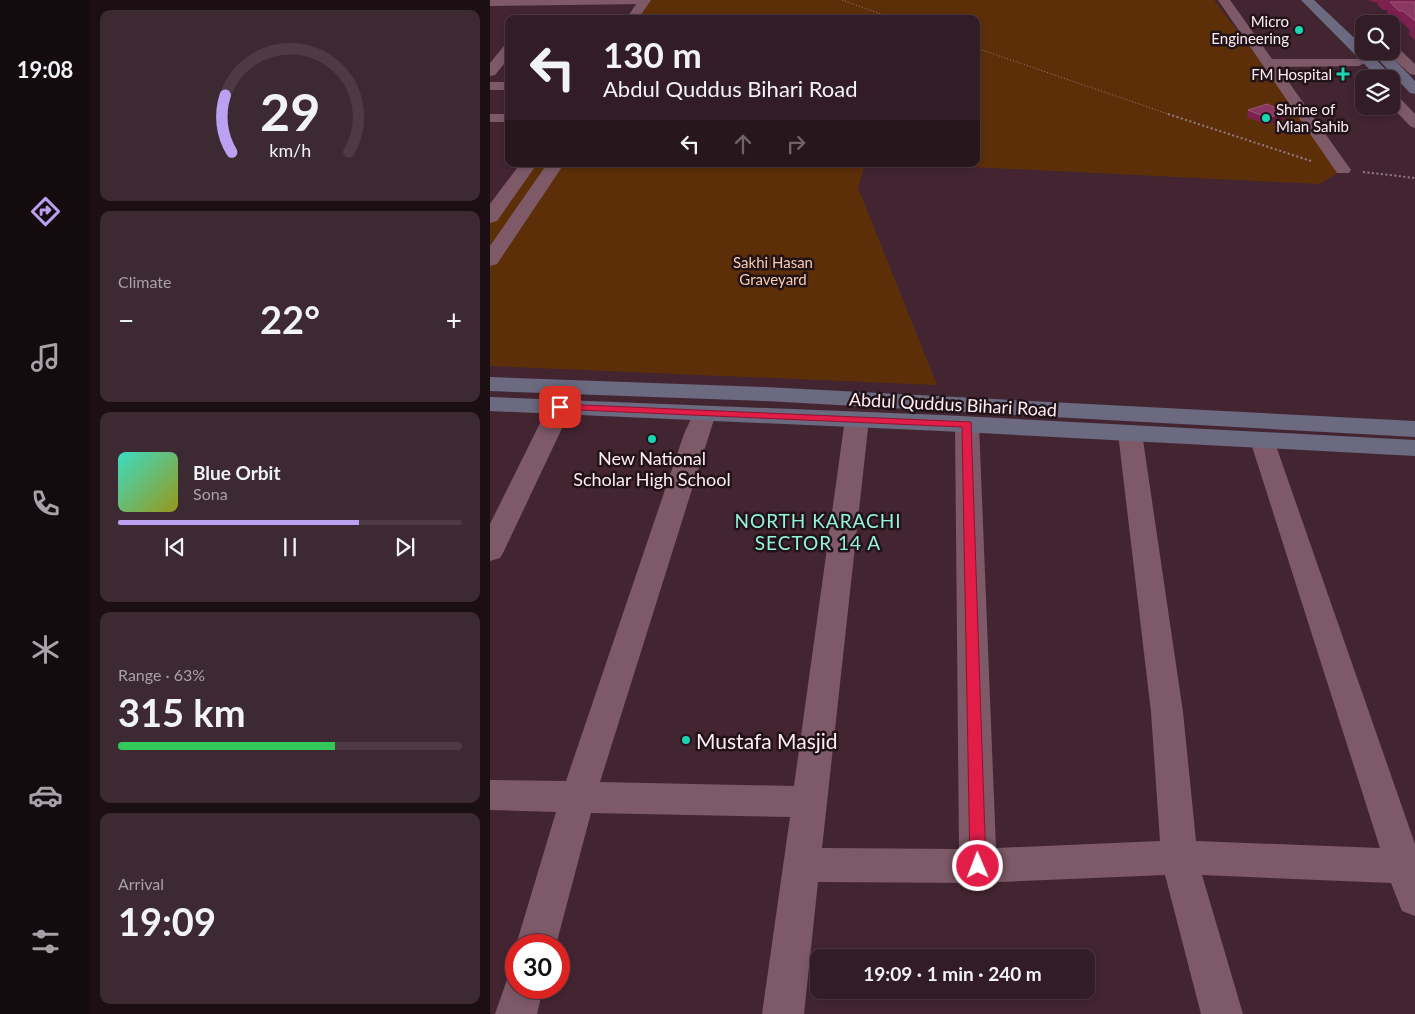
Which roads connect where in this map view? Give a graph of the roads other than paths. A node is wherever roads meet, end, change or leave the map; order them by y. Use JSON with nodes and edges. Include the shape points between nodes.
{"nodes":[{"id":1,"x":1224,"y":0,"type":"edge"},
{"id":2,"x":1307,"y":0,"type":"edge"},
{"id":3,"x":549,"y":1,"type":"edge"},
{"id":4,"x":644,"y":1,"type":"edge"},
{"id":5,"x":490,"y":2,"type":"edge"},
{"id":6,"x":538,"y":13,"type":"dead end"},
{"id":7,"x":635,"y":15,"type":"edge"},
{"id":8,"x":1348,"y":18,"type":"dead end"},
{"id":9,"x":1355,"y":25,"type":"edge"},
{"id":10,"x":1347,"y":37,"type":"junction"},
{"id":11,"x":505,"y":54,"type":"edge"},
{"id":12,"x":1387,"y":60,"type":"edge"},
{"id":13,"x":1410,"y":61,"type":"edge"},
{"id":14,"x":1359,"y":62,"type":"junction"},
{"id":15,"x":1268,"y":63,"type":"junction"},
{"id":16,"x":1367,"y":70,"type":"edge"},
{"id":17,"x":1379,"y":70,"type":"edge"},
{"id":18,"x":490,"y":72,"type":"edge"},
{"id":19,"x":1415,"y":72,"type":"edge"},
{"id":20,"x":490,"y":86,"type":"edge"},
{"id":21,"x":505,"y":86,"type":"edge"},
{"id":22,"x":1415,"y":90,"type":"edge"},
{"id":23,"x":1400,"y":93,"type":"edge"},
{"id":24,"x":1400,"y":107,"type":"edge"},
{"id":25,"x":1415,"y":109,"type":"edge"},
{"id":26,"x":490,"y":118,"type":"edge"},
{"id":27,"x":505,"y":118,"type":"edge"},
{"id":28,"x":1415,"y":123,"type":"edge"},
{"id":29,"x":526,"y":167,"type":"edge"},
{"id":30,"x":553,"y":167,"type":"edge"},
{"id":31,"x":1343,"y":170,"type":"road end"},
{"id":32,"x":490,"y":217,"type":"edge"},
{"id":33,"x":490,"y":260,"type":"edge"},
{"id":34,"x":490,"y":384,"type":"edge"},
{"id":35,"x":490,"y":404,"type":"edge"},
{"id":36,"x":560,"y":407,"type":"junction"},
{"id":37,"x":704,"y":413,"type":"junction"},
{"id":38,"x":857,"y":419,"type":"junction"},
{"id":39,"x":967,"y":424,"type":"junction"},
{"id":40,"x":1130,"y":433,"type":"junction"},
{"id":41,"x":1262,"y":440,"type":"junction"},
{"id":42,"x":1413,"y":446,"type":"edge"},
{"id":43,"x":490,"y":551,"type":"edge"},
{"id":44,"x":490,"y":795,"type":"edge"},
{"id":45,"x":578,"y":797,"type":"junction"},
{"id":46,"x":808,"y":802,"type":"junction"},
{"id":47,"x":1180,"y":857,"type":"junction"},
{"id":48,"x":803,"y":865,"type":"junction"},
{"id":49,"x":978,"y":866,"type":"junction"},
{"id":50,"x":1411,"y":877,"type":"edge"},
{"id":51,"x":539,"y":934,"type":"edge"},
{"id":52,"x":520,"y":999,"type":"edge"},
{"id":53,"x":516,"y":1014,"type":"edge"},
{"id":54,"x":784,"y":1014,"type":"edge"},
{"id":55,"x":1222,"y":1014,"type":"edge"}],
"edges":[{"from":1,"to":15,"type":"street"},
{"from":2,"to":10,"type":"main road"},
{"from":3,"to":4,"type":"street"},
{"from":3,"to":5,"type":"street"},
{"from":3,"to":6,"type":"street"},
{"from":4,"to":7,"type":"street"},
{"from":8,"to":9,"type":"main road"},
{"from":10,"to":14,"type":"street","via":[[1343,43]]},
{"from":10,"to":17,"type":"main road"},
{"from":11,"to":18,"type":"street"},
{"from":12,"to":22,"type":"main road"},
{"from":13,"to":19,"type":"street"},
{"from":14,"to":15,"type":"street"},
{"from":14,"to":16,"type":"street"},
{"from":15,"to":31,"type":"street"},
{"from":20,"to":21,"type":"street"},
{"from":23,"to":25,"type":"main road"},
{"from":24,"to":28,"type":"street"},
{"from":26,"to":27,"type":"street"},
{"from":29,"to":32,"type":"street"},
{"from":30,"to":33,"type":"street"},
{"from":34,"to":42,"type":"main road","name":"Abdul Quddus Bihari Road","via":[[765,394]]},
{"from":35,"to":36,"type":"main road","name":"Abdul Quddus Bihari Road"},
{"from":36,"to":37,"type":"main road","name":"Abdul Quddus Bihari Road"},
{"from":36,"to":43,"type":"street"},
{"from":37,"to":38,"type":"main road","name":"Abdul Quddus Bihari Road"},
{"from":37,"to":45,"type":"street"},
{"from":38,"to":39,"type":"main road","name":"Abdul Quddus Bihari Road"},
{"from":38,"to":46,"type":"street"},
{"from":39,"to":40,"type":"main road","name":"Abdul Quddus Bihari Road"},
{"from":39,"to":49,"type":"street"},
{"from":40,"to":41,"type":"main road","name":"Abdul Quddus Bihari Road"},
{"from":40,"to":47,"type":"street","via":[[1167,712]]},
{"from":41,"to":42,"type":"main road","name":"Abdul Quddus Bihari Road"},
{"from":41,"to":50,"type":"street"},
{"from":44,"to":45,"type":"street"},
{"from":45,"to":46,"type":"street"},
{"from":45,"to":51,"type":"street"},
{"from":46,"to":48,"type":"street"},
{"from":47,"to":49,"type":"street"},
{"from":47,"to":50,"type":"street"},
{"from":47,"to":55,"type":"street"},
{"from":48,"to":49,"type":"street"},
{"from":48,"to":54,"type":"street"},
{"from":52,"to":53,"type":"street"}]}
